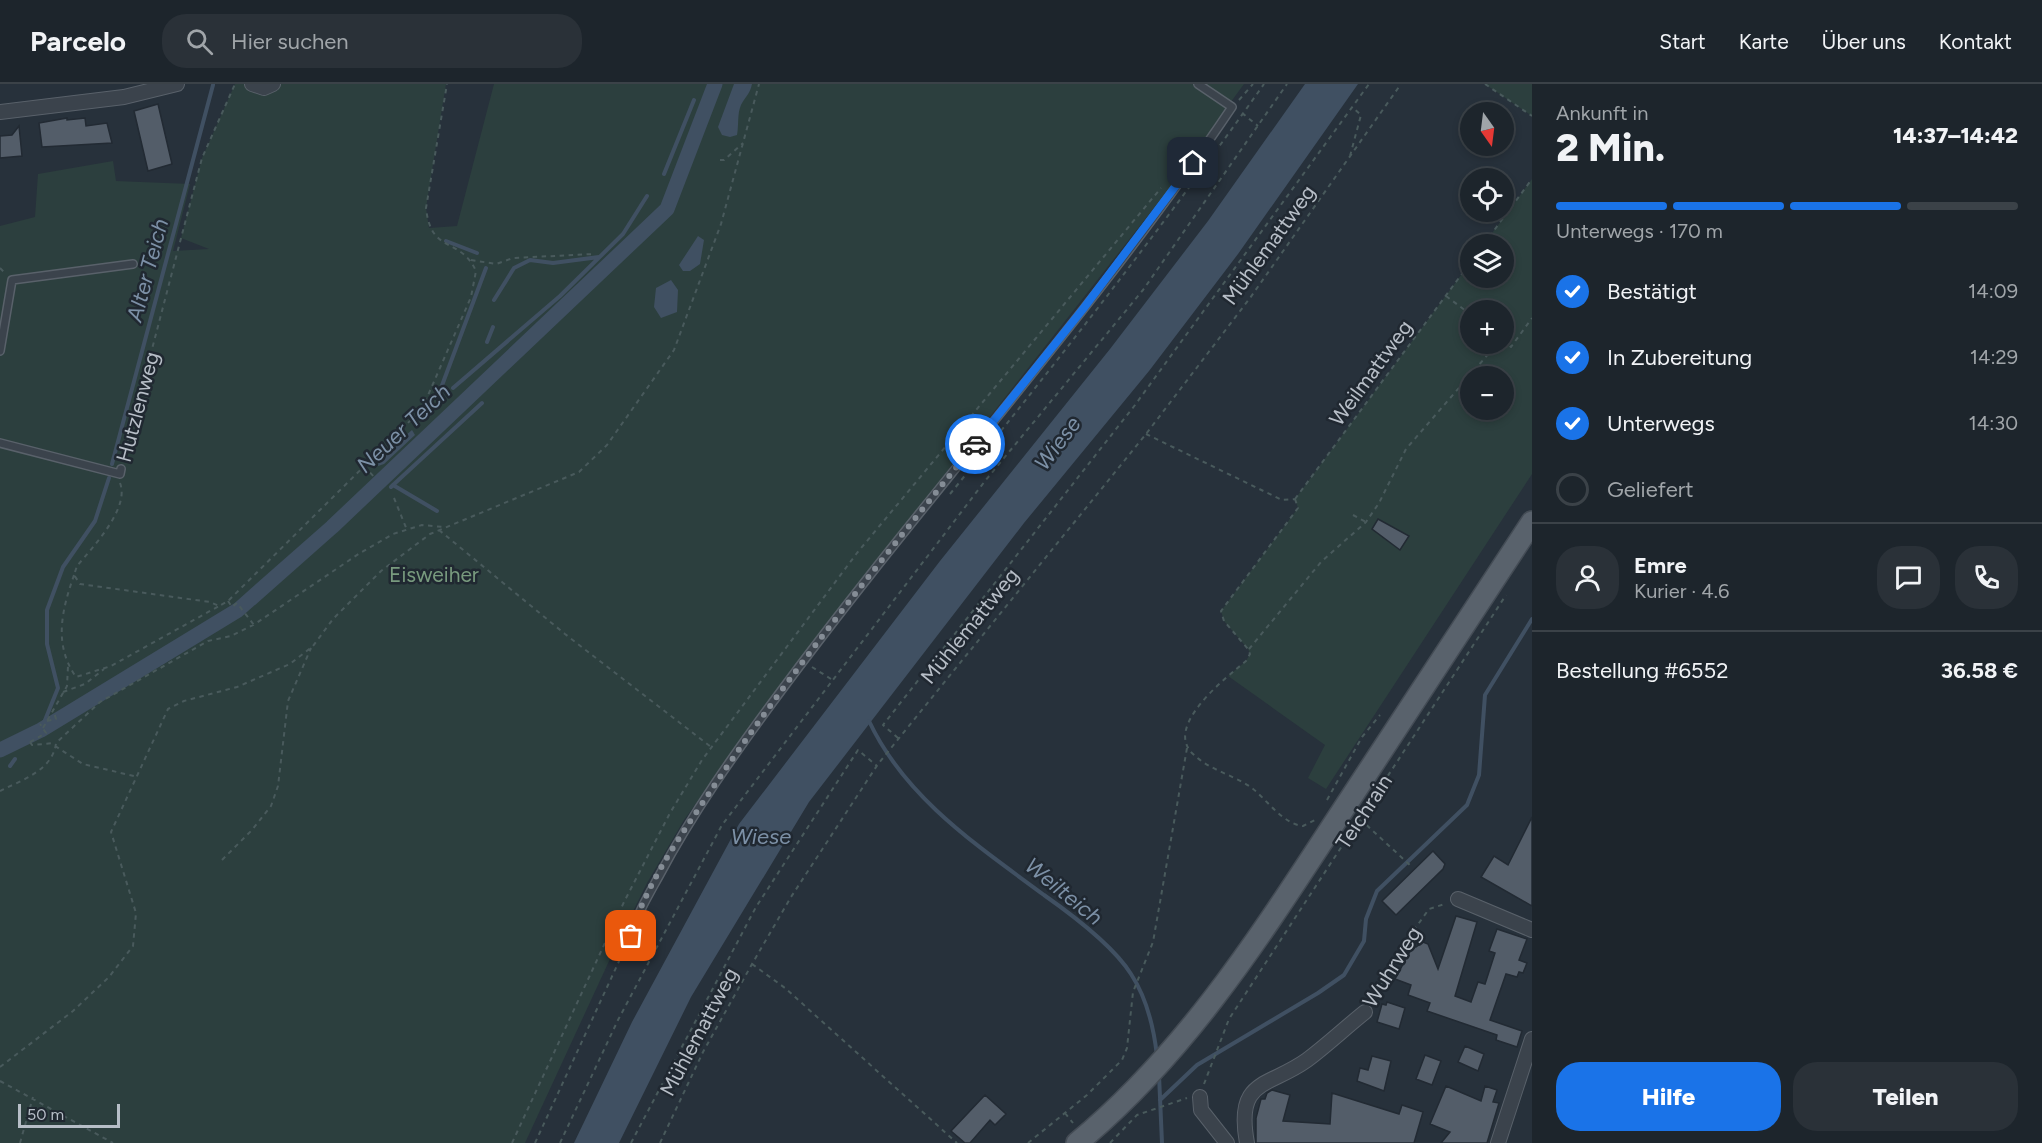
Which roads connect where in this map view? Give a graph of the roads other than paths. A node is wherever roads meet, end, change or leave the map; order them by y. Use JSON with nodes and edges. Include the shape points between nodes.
{"nodes":[{"id":1,"x":177,"y":84,"type":"edge"},
{"id":2,"x":252,"y":84,"type":"edge"},
{"id":3,"x":273,"y":84,"type":"edge"},
{"id":4,"x":1198,"y":84,"type":"edge"},
{"id":5,"x":0,"y":112,"type":"edge"},
{"id":6,"x":133,"y":264,"type":"dead end"},
{"id":7,"x":0,"y":351,"type":"edge"},
{"id":8,"x":0,"y":443,"type":"edge"},
{"id":9,"x":121,"y":472,"type":"road end"},
{"id":10,"x":1532,"y":522,"type":"edge"},
{"id":11,"x":1458,"y":899,"type":"road end"},
{"id":12,"x":1532,"y":930,"type":"edge"},
{"id":13,"x":631,"y":936,"type":"road end"},
{"id":14,"x":1365,"y":1012,"type":"road end"},
{"id":15,"x":1532,"y":1039,"type":"edge"},
{"id":16,"x":1200,"y":1097,"type":"dead end"},
{"id":17,"x":1077,"y":1143,"type":"edge"},
{"id":18,"x":1227,"y":1143,"type":"edge"},
{"id":19,"x":1247,"y":1143,"type":"edge"},
{"id":20,"x":1498,"y":1143,"type":"edge"}],
"edges":[{"from":1,"to":5,"type":"street","via":[[124,97]]},
{"from":2,"to":3,"type":"street","via":[[264,88]]},
{"from":4,"to":13,"type":"lane","via":[[1233,107],[1083,309],[844,606],[738,750],[680,837],[635,919]]},
{"from":6,"to":7,"type":"lane","via":[[12,280]]},
{"from":8,"to":9,"type":"lane","name":"Hutzlenweg"},
{"from":10,"to":17,"type":"main road","via":[[1244,959],[1167,1058],[1117,1110]]},
{"from":11,"to":12,"type":"street"},
{"from":14,"to":19,"type":"street","name":"Wuhrweg","via":[[1305,1061],[1264,1081],[1248,1098],[1244,1124]]},
{"from":15,"to":20,"type":"street"},
{"from":16,"to":18,"type":"street","via":[[1201,1110]]}]}
